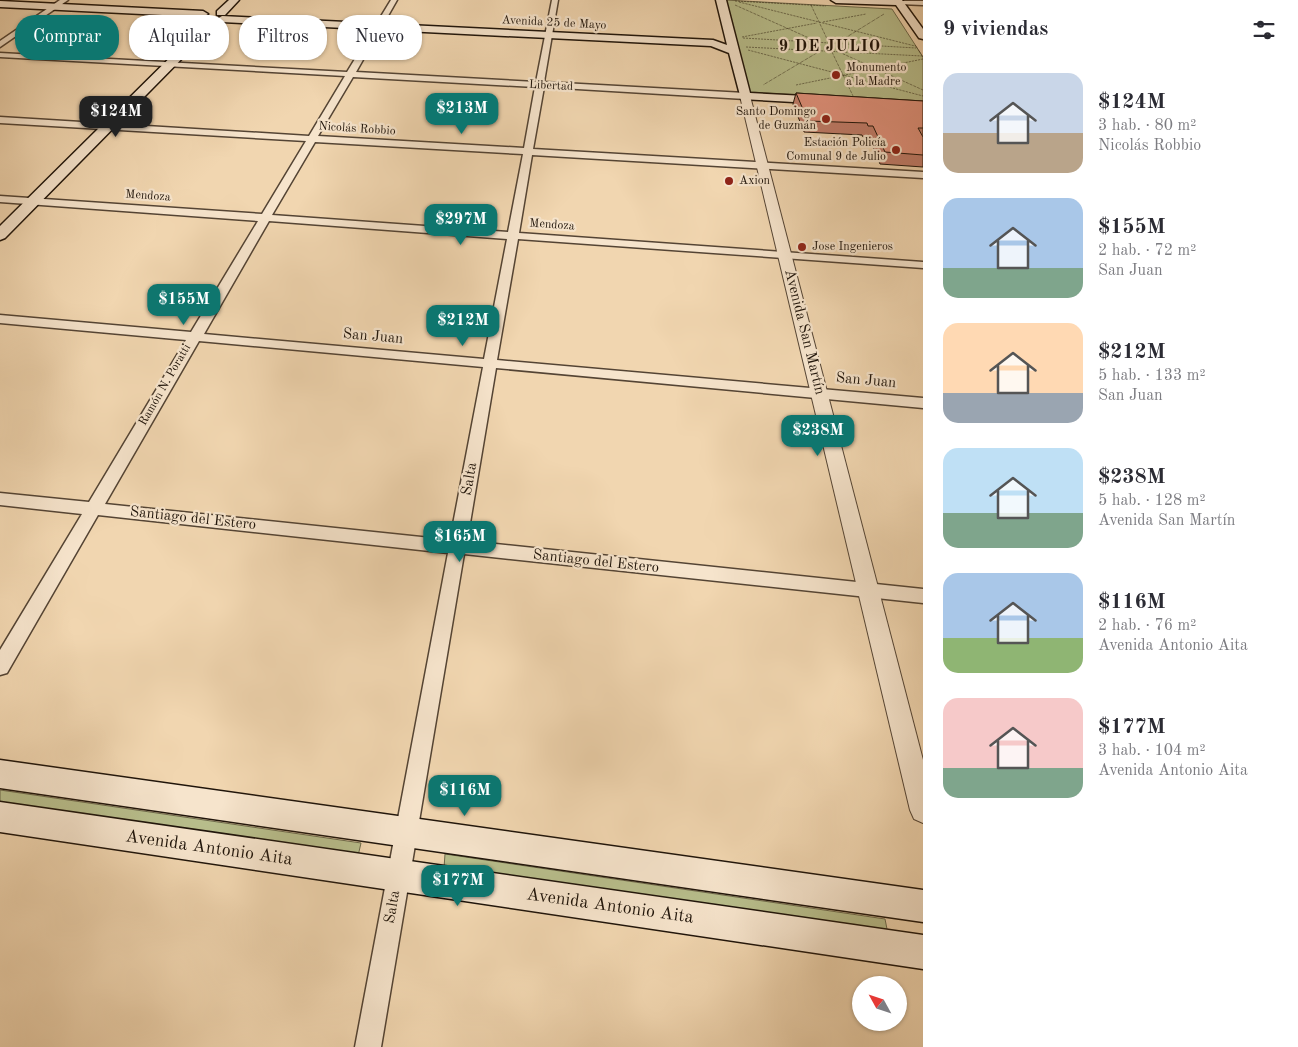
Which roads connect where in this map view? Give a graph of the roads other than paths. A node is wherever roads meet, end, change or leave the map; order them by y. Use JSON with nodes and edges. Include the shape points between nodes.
{"nodes":[{"id":1,"x":65,"y":0,"type":"edge"},
{"id":2,"x":224,"y":0,"type":"edge"},
{"id":3,"x":234,"y":0,"type":"edge"},
{"id":4,"x":394,"y":0,"type":"edge"},
{"id":5,"x":555,"y":0,"type":"edge"},
{"id":6,"x":721,"y":0,"type":"edge"},
{"id":7,"x":899,"y":1,"type":"edge"},
{"id":8,"x":834,"y":3,"type":"edge"},
{"id":9,"x":923,"y":3,"type":"edge"},
{"id":10,"x":0,"y":6,"type":"edge"},
{"id":11,"x":52,"y":9,"type":"junction"},
{"id":12,"x":172,"y":15,"type":"edge"},
{"id":13,"x":213,"y":15,"type":"edge"},
{"id":14,"x":215,"y":15,"type":"edge"},
{"id":15,"x":385,"y":15,"type":"edge"},
{"id":16,"x":229,"y":18,"type":"edge"},
{"id":17,"x":337,"y":23,"type":"edge"},
{"id":18,"x":422,"y":27,"type":"edge"},
{"id":19,"x":549,"y":33,"type":"junction"},
{"id":20,"x":729,"y":34,"type":"junction"},
{"id":21,"x":923,"y":36,"type":"edge"},
{"id":22,"x":0,"y":45,"type":"edge"},
{"id":23,"x":736,"y":49,"type":"junction"},
{"id":24,"x":0,"y":55,"type":"edge"},
{"id":25,"x":168,"y":60,"type":"edge"},
{"id":26,"x":359,"y":60,"type":"edge"},
{"id":27,"x":164,"y":64,"type":"junction"},
{"id":28,"x":350,"y":75,"type":"junction"},
{"id":29,"x":540,"y":85,"type":"junction"},
{"id":30,"x":751,"y":92,"type":"junction"},
{"id":31,"x":837,"y":101,"type":"edge"},
{"id":32,"x":0,"y":120,"type":"edge"},
{"id":33,"x":102,"y":126,"type":"junction"},
{"id":34,"x":312,"y":139,"type":"junction"},
{"id":35,"x":528,"y":152,"type":"junction"},
{"id":36,"x":762,"y":166,"type":"junction"},
{"id":37,"x":923,"y":175,"type":"edge"},
{"id":38,"x":0,"y":200,"type":"edge"},
{"id":39,"x":18,"y":201,"type":"junction"},
{"id":40,"x":33,"y":202,"type":"junction"},
{"id":41,"x":265,"y":218,"type":"junction"},
{"id":42,"x":0,"y":219,"type":"edge"},
{"id":43,"x":0,"y":235,"type":"edge"},
{"id":44,"x":513,"y":236,"type":"junction"},
{"id":45,"x":785,"y":256,"type":"junction"},
{"id":46,"x":923,"y":265,"type":"edge"},
{"id":47,"x":0,"y":319,"type":"edge"},
{"id":48,"x":193,"y":338,"type":"junction"},
{"id":49,"x":490,"y":364,"type":"junction"},
{"id":50,"x":819,"y":394,"type":"junction"},
{"id":51,"x":923,"y":402,"type":"edge"},
{"id":52,"x":0,"y":499,"type":"edge"},
{"id":53,"x":94,"y":509,"type":"junction"},
{"id":54,"x":458,"y":547,"type":"junction"},
{"id":55,"x":868,"y":591,"type":"junction"},
{"id":56,"x":923,"y":596,"type":"edge"},
{"id":57,"x":0,"y":667,"type":"edge"},
{"id":58,"x":0,"y":774,"type":"edge"},
{"id":59,"x":923,"y":810,"type":"edge"},
{"id":60,"x":0,"y":817,"type":"edge"},
{"id":61,"x":406,"y":832,"type":"junction"},
{"id":62,"x":399,"y":875,"type":"junction"},
{"id":63,"x":923,"y":906,"type":"edge"},
{"id":64,"x":923,"y":952,"type":"edge"},
{"id":65,"x":368,"y":1047,"type":"edge"}],
"edges":[{"from":1,"to":11,"type":"street"},
{"from":2,"to":13,"type":"main road"},
{"from":3,"to":14,"type":"main road"},
{"from":4,"to":15,"type":"street","name":"Ramón N. Poratti"},
{"from":5,"to":19,"type":"street","name":"Salta"},
{"from":6,"to":20,"type":"main road","name":"Avenida San Martín"},
{"from":7,"to":8,"type":"main road"},
{"from":7,"to":9,"type":"street"},
{"from":7,"to":21,"type":"main road"},
{"from":10,"to":11,"type":"main road","name":"Avenida 25 de Mayo"},
{"from":11,"to":12,"type":"main road","name":"Avenida 25 de Mayo"},
{"from":11,"to":22,"type":"street"},
{"from":16,"to":17,"type":"main road","name":"Avenida 25 de Mayo"},
{"from":18,"to":19,"type":"main road","name":"Avenida 25 de Mayo"},
{"from":19,"to":20,"type":"main road","name":"Avenida 25 de Mayo","via":[[713,39]]},
{"from":19,"to":23,"type":"main road","name":"Avenida 25 de Mayo","via":[[713,43]]},
{"from":19,"to":29,"type":"street","name":"Salta"},
{"from":20,"to":23,"type":"main road","name":"Avenida San Martín"},
{"from":23,"to":30,"type":"main road","name":"Avenida San Martín"},
{"from":24,"to":27,"type":"street","name":"Libertad"},
{"from":25,"to":27,"type":"main road"},
{"from":26,"to":28,"type":"street","name":"Ramón N. Poratti"},
{"from":27,"to":28,"type":"street","name":"Libertad"},
{"from":27,"to":33,"type":"main road"},
{"from":28,"to":29,"type":"street","name":"Libertad"},
{"from":28,"to":34,"type":"street","name":"Ramón N. Poratti"},
{"from":29,"to":30,"type":"street","name":"Libertad"},
{"from":29,"to":35,"type":"street","name":"Salta"},
{"from":30,"to":31,"type":"main road","name":"Libertad"},
{"from":30,"to":36,"type":"street","name":"Avenida San Martín"},
{"from":32,"to":33,"type":"street","name":"Nicolás Robbio"},
{"from":33,"to":34,"type":"street","name":"Nicolás Robbio"},
{"from":33,"to":39,"type":"main road"},
{"from":33,"to":40,"type":"main road"},
{"from":34,"to":35,"type":"street","name":"Nicolás Robbio"},
{"from":34,"to":41,"type":"street","name":"Ramón N. Poratti"},
{"from":35,"to":36,"type":"street","name":"Nicolás Robbio"},
{"from":35,"to":44,"type":"street","name":"Salta"},
{"from":36,"to":37,"type":"street","name":"Nicolás Robbio"},
{"from":36,"to":45,"type":"street","name":"Avenida San Martín"},
{"from":38,"to":39,"type":"street","name":"Mendoza"},
{"from":39,"to":40,"type":"street","name":"Mendoza"},
{"from":39,"to":42,"type":"main road"},
{"from":40,"to":41,"type":"street","name":"Mendoza"},
{"from":40,"to":43,"type":"main road"},
{"from":41,"to":44,"type":"street","name":"Mendoza"},
{"from":41,"to":48,"type":"street","name":"Ramón N. Poratti"},
{"from":44,"to":45,"type":"street","name":"Mendoza"},
{"from":44,"to":49,"type":"street","name":"Salta"},
{"from":45,"to":46,"type":"street","name":"Mendoza"},
{"from":45,"to":50,"type":"street","name":"Avenida San Martín"},
{"from":47,"to":48,"type":"street","name":"San Juan"},
{"from":48,"to":49,"type":"street","name":"San Juan"},
{"from":48,"to":53,"type":"street","name":"Ramón N. Poratti"},
{"from":49,"to":50,"type":"street","name":"San Juan"},
{"from":49,"to":54,"type":"street","name":"Salta"},
{"from":50,"to":51,"type":"street","name":"San Juan"},
{"from":50,"to":55,"type":"street","name":"Avenida San Martín"},
{"from":52,"to":53,"type":"street","name":"Santiago del Estero"},
{"from":53,"to":54,"type":"street","name":"Santiago del Estero"},
{"from":53,"to":57,"type":"street","name":"Ramón N. Poratti"},
{"from":54,"to":55,"type":"street","name":"Santiago del Estero"},
{"from":54,"to":61,"type":"street","name":"Salta"},
{"from":55,"to":56,"type":"street","name":"Santiago del Estero"},
{"from":55,"to":59,"type":"street","name":"Avenida San Martín"},
{"from":58,"to":61,"type":"main road"},
{"from":60,"to":62,"type":"main road","name":"Avenida Antonio Aita"},
{"from":61,"to":62,"type":"street","name":"Salta"},
{"from":61,"to":63,"type":"main road"},
{"from":62,"to":64,"type":"main road","name":"Avenida Antonio Aita"},
{"from":62,"to":65,"type":"street","name":"Salta"}]}
